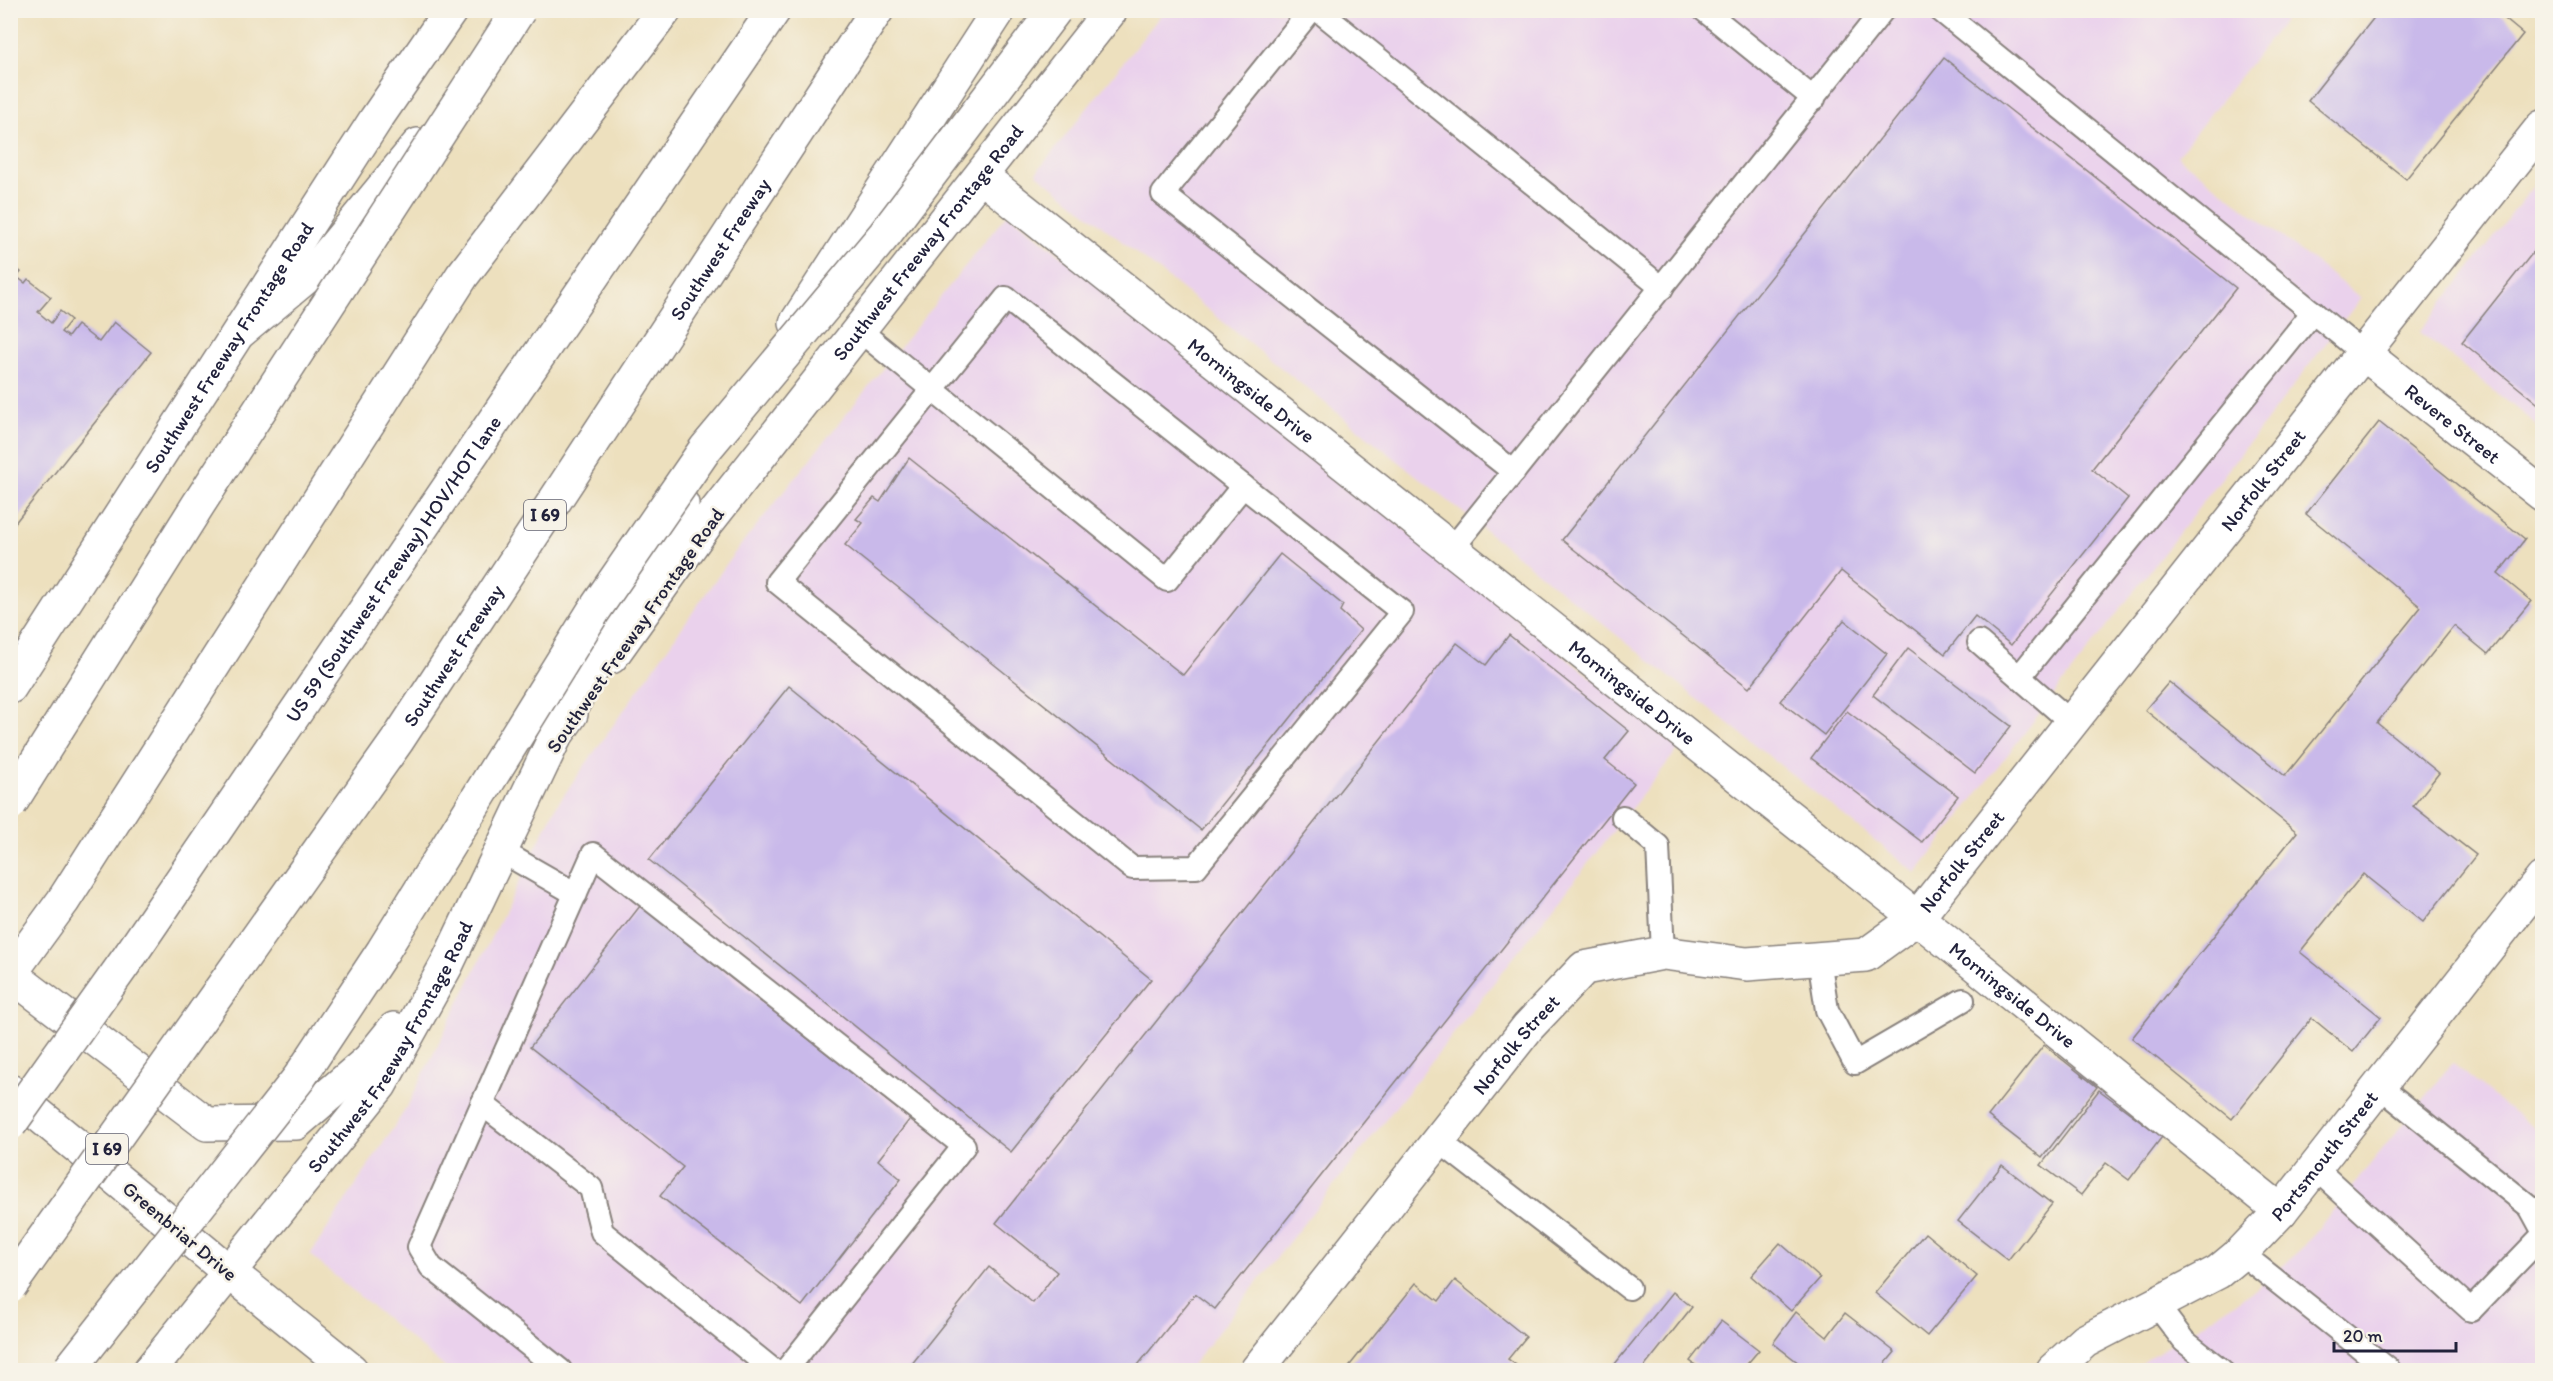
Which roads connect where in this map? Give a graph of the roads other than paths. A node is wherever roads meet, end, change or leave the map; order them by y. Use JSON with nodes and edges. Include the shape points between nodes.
{"nodes":[{"id":1,"x":451,"y":10,"type":"edge"},
{"id":2,"x":519,"y":10,"type":"edge"},
{"id":3,"x":526,"y":10,"type":"edge"},
{"id":4,"x":665,"y":10,"type":"edge"},
{"id":5,"x":774,"y":10,"type":"edge"},
{"id":6,"x":877,"y":10,"type":"edge"},
{"id":7,"x":999,"y":10,"type":"edge"},
{"id":8,"x":1055,"y":10,"type":"edge"},
{"id":9,"x":1111,"y":10,"type":"edge"},
{"id":10,"x":1311,"y":10,"type":"edge"},
{"id":11,"x":1318,"y":10,"type":"edge"},
{"id":12,"x":1704,"y":10,"type":"edge"},
{"id":13,"x":1883,"y":10,"type":"edge"},
{"id":14,"x":1940,"y":10,"type":"edge"},
{"id":15,"x":1814,"y":99,"type":"junction"},
{"id":16,"x":2542,"y":127,"type":"edge"},
{"id":17,"x":981,"y":176,"type":"junction"},
{"id":18,"x":1662,"y":288,"type":"junction"},
{"id":19,"x":2313,"y":312,"type":"junction"},
{"id":20,"x":859,"y":330,"type":"junction"},
{"id":21,"x":241,"y":331,"type":"junction"},
{"id":22,"x":2362,"y":353,"type":"junction"},
{"id":23,"x":932,"y":389,"type":"junction"},
{"id":24,"x":1514,"y":472,"type":"junction"},
{"id":25,"x":1243,"y":486,"type":"junction"},
{"id":26,"x":2542,"y":494,"type":"edge"},
{"id":27,"x":1452,"y":549,"type":"junction"},
{"id":28,"x":1979,"y":642,"type":"dead end"},
{"id":29,"x":14,"y":676,"type":"edge"},
{"id":30,"x":2020,"y":676,"type":"junction"},
{"id":31,"x":2071,"y":722,"type":"junction"},
{"id":32,"x":555,"y":737,"type":"junction"},
{"id":33,"x":10,"y":804,"type":"edge"},
{"id":34,"x":1623,"y":816,"type":"dead end"},
{"id":35,"x":501,"y":851,"type":"junction"},
{"id":36,"x":2542,"y":879,"type":"edge"},
{"id":37,"x":576,"y":894,"type":"junction"},
{"id":38,"x":1917,"y":918,"type":"junction"},
{"id":39,"x":1663,"y":953,"type":"junction"},
{"id":40,"x":1819,"y":959,"type":"junction"},
{"id":41,"x":447,"y":964,"type":"junction"},
{"id":42,"x":10,"y":974,"type":"edge"},
{"id":43,"x":1964,"y":1000,"type":"dead end"},
{"id":44,"x":2379,"y":1086,"type":"junction"},
{"id":45,"x":10,"y":1091,"type":"edge"},
{"id":46,"x":482,"y":1104,"type":"junction"},
{"id":47,"x":10,"y":1124,"type":"edge"},
{"id":48,"x":1439,"y":1141,"type":"junction"},
{"id":49,"x":2315,"y":1168,"type":"junction"},
{"id":50,"x":2281,"y":1211,"type":"junction"},
{"id":51,"x":2542,"y":1229,"type":"edge"},
{"id":52,"x":2542,"y":1236,"type":"edge"},
{"id":53,"x":2241,"y":1253,"type":"junction"},
{"id":54,"x":228,"y":1271,"type":"junction"},
{"id":55,"x":10,"y":1286,"type":"edge"},
{"id":56,"x":1629,"y":1288,"type":"dead end"},
{"id":57,"x":2156,"y":1304,"type":"junction"},
{"id":58,"x":2375,"y":1366,"type":"edge"},
{"id":59,"x":69,"y":1370,"type":"edge"},
{"id":60,"x":150,"y":1371,"type":"edge"},
{"id":61,"x":351,"y":1371,"type":"edge"},
{"id":62,"x":560,"y":1371,"type":"edge"},
{"id":63,"x":773,"y":1371,"type":"edge"},
{"id":64,"x":786,"y":1371,"type":"edge"},
{"id":65,"x":1257,"y":1371,"type":"edge"},
{"id":66,"x":2053,"y":1371,"type":"edge"},
{"id":67,"x":2222,"y":1371,"type":"edge"}],
"edges":[{"from":1,"to":21,"type":"main road","name":"Southwest Freeway Frontage Road","via":[[376,119]]},
{"from":2,"to":33,"type":"main road","bridge":true,"via":[[198,505]]},
{"from":3,"to":21,"type":"main road","via":[[317,268]]},
{"from":4,"to":42,"type":"main road","via":[[462,276],[63,901]]},
{"from":5,"to":47,"type":"main road","name":"US 59 (Southwest Freeway) HOV/HOT lane","bridge":true,"via":[[131,954]]},
{"from":6,"to":55,"type":"main road","name":"Southwest Freeway","number":"I 69","bridge":true,"via":[[397,741]]},
{"from":7,"to":32,"type":"main road","via":[[699,471]]},
{"from":8,"to":59,"type":"main road","bridge":true,"via":[[885,234],[706,448],[593,612],[383,951],[299,1078]]},
{"from":9,"to":17,"type":"main road","name":"Southwest Freeway Frontage Road"},
{"from":10,"to":24,"type":"lane","via":[[1162,194]]},
{"from":11,"to":18,"type":"lane"},
{"from":12,"to":15,"type":"lane"},
{"from":13,"to":15,"type":"lane"},
{"from":14,"to":19,"type":"lane"},
{"from":15,"to":18,"type":"lane"},
{"from":16,"to":22,"type":"main road","name":"Norfolk Street"},
{"from":17,"to":20,"type":"main road","name":"Southwest Freeway Frontage Road"},
{"from":17,"to":27,"type":"main road","name":"Morningside Drive"},
{"from":18,"to":24,"type":"lane"},
{"from":19,"to":22,"type":"lane"},
{"from":19,"to":30,"type":"lane"},
{"from":20,"to":23,"type":"lane"},
{"from":20,"to":32,"type":"main road","name":"Southwest Freeway Frontage Road","via":[[706,524]]},
{"from":21,"to":29,"type":"main road","name":"Southwest Freeway Frontage Road"},
{"from":22,"to":26,"type":"main road","name":"Revere Street"},
{"from":22,"to":31,"type":"main road","name":"Norfolk Street"},
{"from":23,"to":25,"type":"lane","via":[[1006,298]]},
{"from":23,"to":25,"type":"lane","via":[[1167,580]]},
{"from":23,"to":25,"type":"lane","via":[[777,582],[1132,868],[1196,867],[1402,612]]},
{"from":24,"to":27,"type":"lane"},
{"from":27,"to":38,"type":"main road","name":"Morningside Drive"},
{"from":28,"to":30,"type":"lane"},
{"from":30,"to":31,"type":"lane"},
{"from":31,"to":38,"type":"main road","name":"Norfolk Street"},
{"from":32,"to":35,"type":"main road","name":"Southwest Freeway Frontage Road"},
{"from":34,"to":39,"type":"lane","via":[[1658,846]]},
{"from":35,"to":37,"type":"lane"},
{"from":35,"to":41,"type":"main road","name":"Southwest Freeway Frontage Road"},
{"from":36,"to":44,"type":"main road","name":"Portsmouth Street"},
{"from":37,"to":46,"type":"lane"},
{"from":37,"to":64,"type":"lane","via":[[593,854],[964,1146]]},
{"from":38,"to":40,"type":"main road","name":"Norfolk Street","via":[[1866,955]]},
{"from":38,"to":50,"type":"main road","name":"Morningside Drive"},
{"from":39,"to":40,"type":"main road","name":"Norfolk Street","via":[[1748,964]]},
{"from":39,"to":48,"type":"main road","name":"Norfolk Street","via":[[1584,968],[1528,1027]]},
{"from":40,"to":43,"type":"lane","via":[[1827,1010],[1855,1063]]},
{"from":41,"to":42,"type":"main road","via":[[369,1060],[296,1123],[207,1124]]},
{"from":41,"to":54,"type":"main road","name":"Southwest Freeway Frontage Road","via":[[380,1085]]},
{"from":44,"to":49,"type":"main road","name":"Portsmouth Street"},
{"from":44,"to":51,"type":"lane","via":[[2530,1207]]},
{"from":45,"to":54,"type":"main road","name":"Greenbriar Drive"},
{"from":46,"to":62,"type":"lane","via":[[419,1247],[431,1268]]},
{"from":46,"to":63,"type":"lane","via":[[591,1188],[602,1232]]},
{"from":48,"to":56,"type":"lane"},
{"from":48,"to":65,"type":"main road","name":"Norfolk Street"},
{"from":49,"to":50,"type":"main road","name":"Portsmouth Street"},
{"from":49,"to":52,"type":"lane","via":[[2472,1310]]},
{"from":50,"to":53,"type":"main road","name":"Portsmouth Street"},
{"from":53,"to":57,"type":"main road","name":"Portsmouth Street","via":[[2218,1272]]},
{"from":53,"to":58,"type":"lane"},
{"from":54,"to":60,"type":"main road","name":"Southwest Freeway Frontage Road"},
{"from":54,"to":61,"type":"main road","name":"Greenbriar Drive"},
{"from":57,"to":66,"type":"main road","name":"Portsmouth Street","via":[[2085,1341]]},
{"from":57,"to":67,"type":"lane","via":[[2184,1341]]}]}
